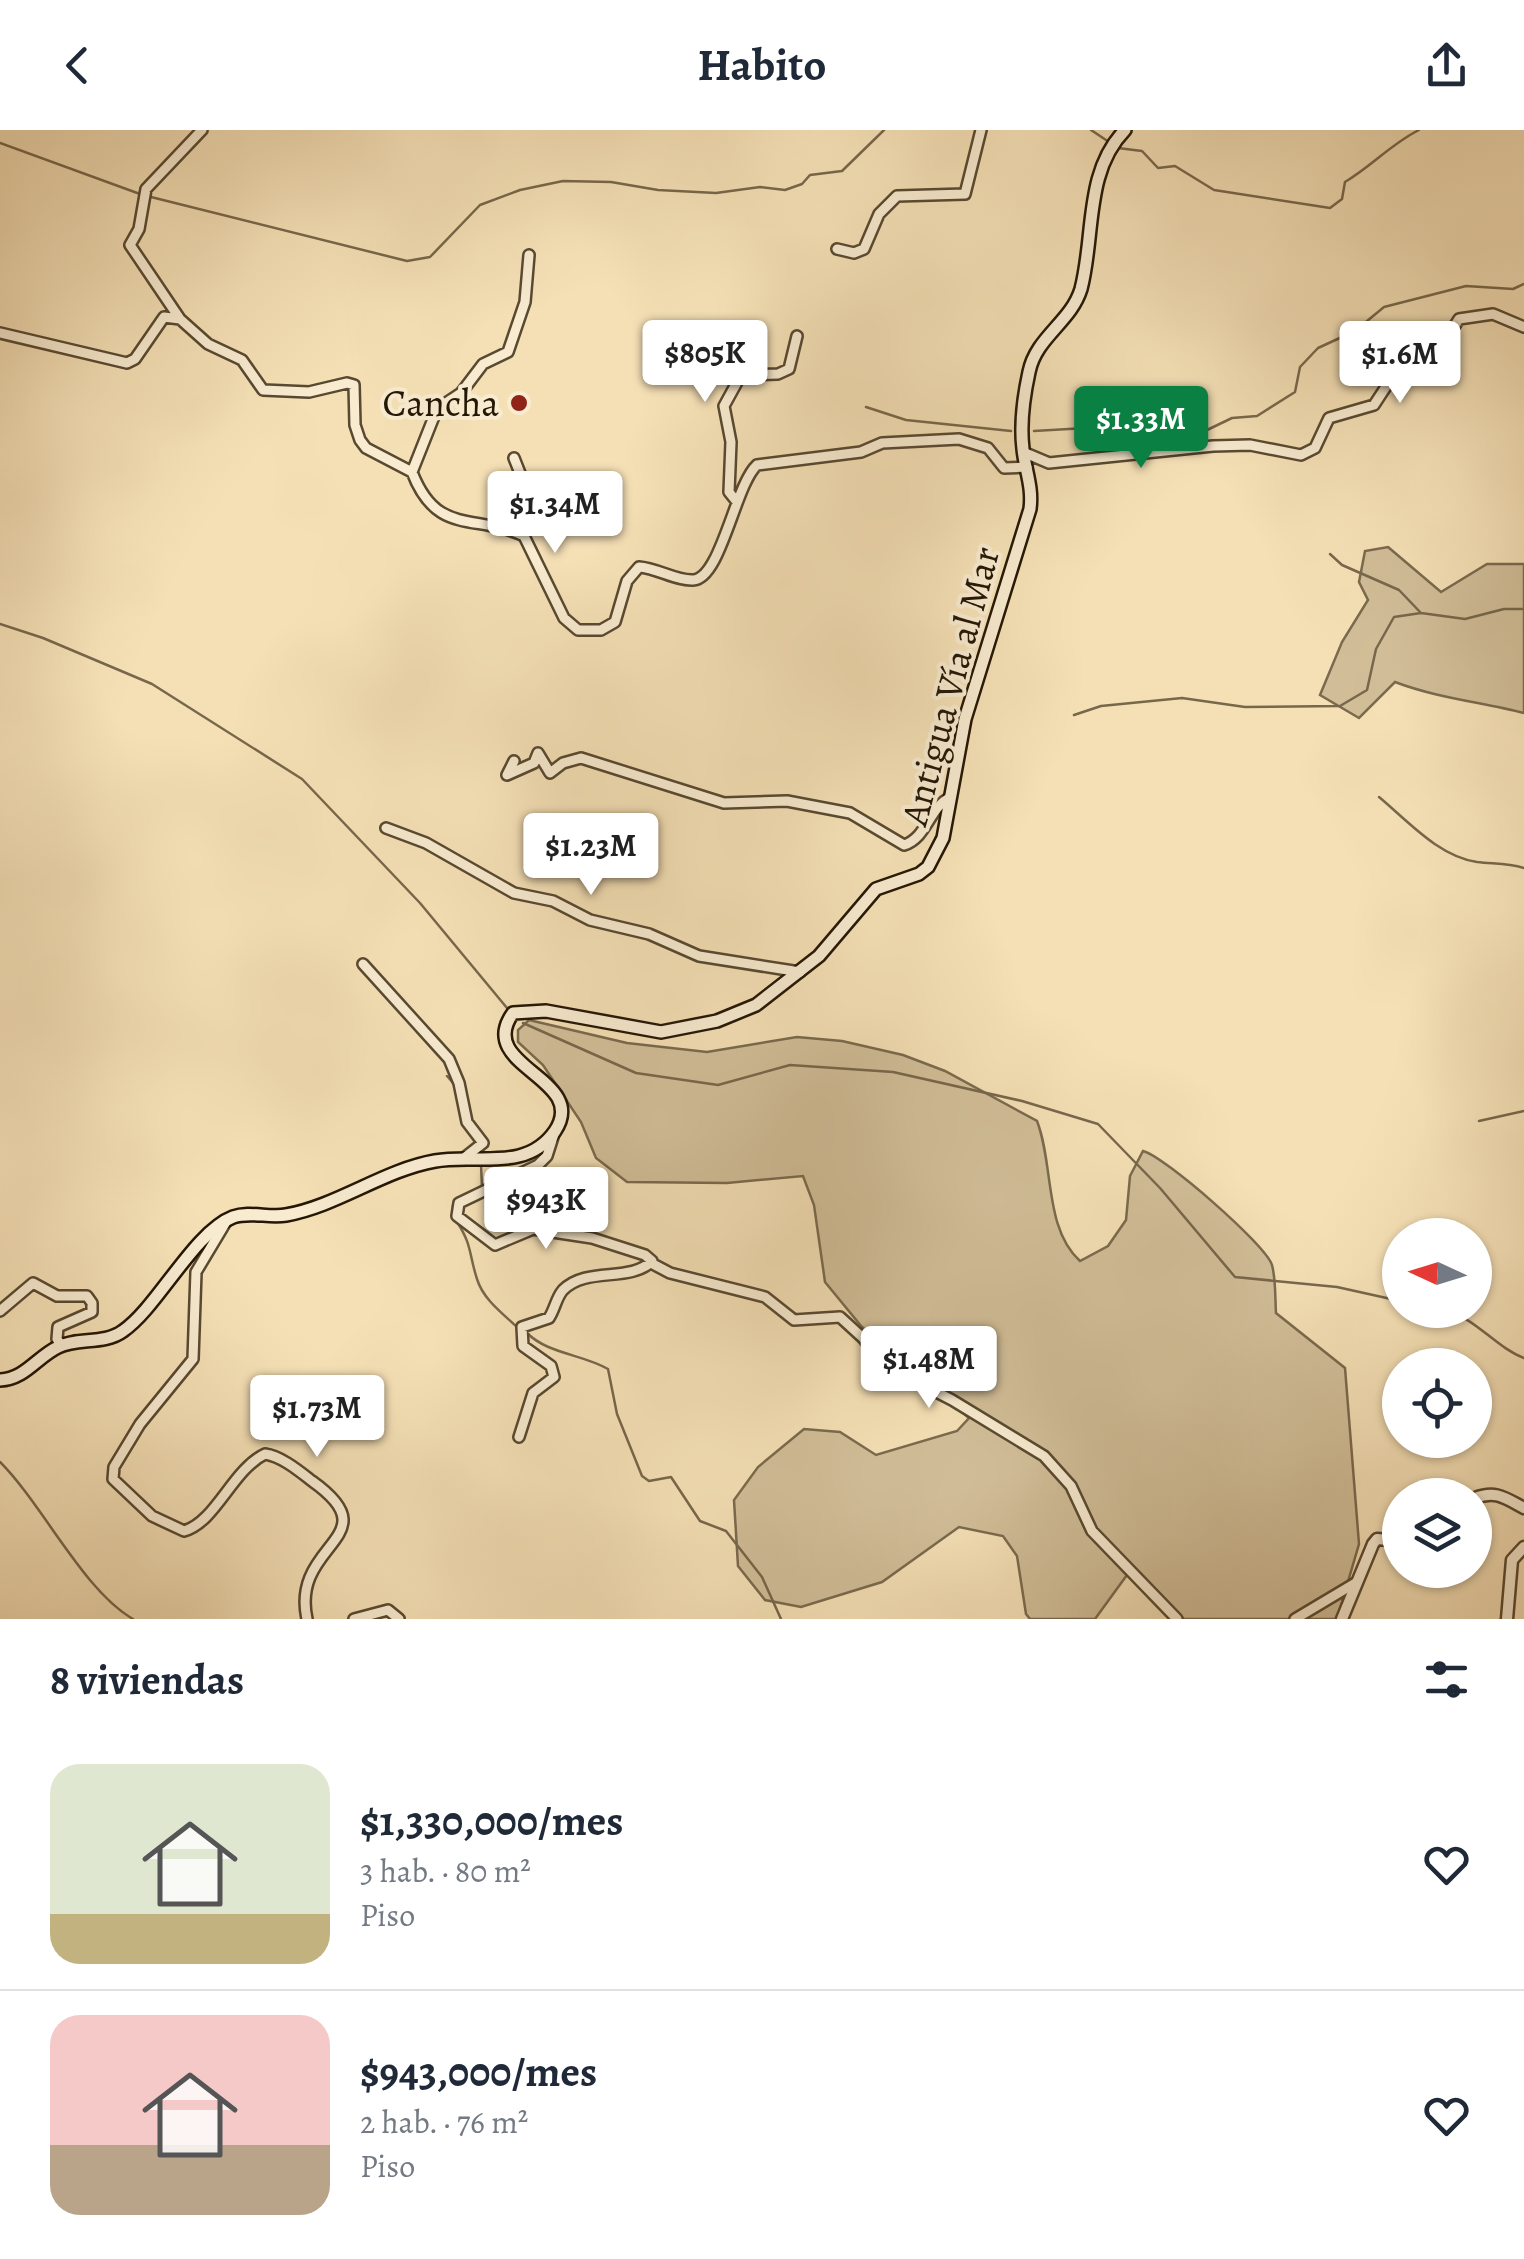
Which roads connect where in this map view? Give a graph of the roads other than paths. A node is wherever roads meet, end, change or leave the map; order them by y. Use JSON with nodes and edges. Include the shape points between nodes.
{"nodes":[{"id":1,"x":202,"y":130,"type":"edge"},
{"id":2,"x":981,"y":130,"type":"edge"},
{"id":3,"x":1125,"y":130,"type":"edge"},
{"id":4,"x":837,"y":250,"type":"dead end"},
{"id":5,"x":529,"y":255,"type":"dead end"},
{"id":6,"x":180,"y":319,"type":"junction"},
{"id":7,"x":1524,"y":327,"type":"edge"},
{"id":8,"x":0,"y":333,"type":"edge"},
{"id":9,"x":797,"y":336,"type":"dead end"},
{"id":10,"x":1023,"y":452,"type":"junction"},
{"id":11,"x":514,"y":458,"type":"dead end"},
{"id":12,"x":1028,"y":467,"type":"junction"},
{"id":13,"x":412,"y":472,"type":"junction"},
{"id":14,"x":738,"y":502,"type":"junction"},
{"id":15,"x":524,"y":536,"type":"junction"},
{"id":16,"x":514,"y":761,"type":"dead end"},
{"id":17,"x":951,"y":797,"type":"junction"},
{"id":18,"x":386,"y":828,"type":"dead end"},
{"id":19,"x":363,"y":964,"type":"dead end"},
{"id":20,"x":800,"y":972,"type":"junction"},
{"id":21,"x":554,"y":1131,"type":"junction"},
{"id":22,"x":462,"y":1159,"type":"junction"},
{"id":23,"x":228,"y":1220,"type":"junction"},
{"id":24,"x":651,"y":1263,"type":"junction"},
{"id":25,"x":0,"y":1312,"type":"edge"},
{"id":26,"x":61,"y":1345,"type":"junction"},
{"id":27,"x":0,"y":1380,"type":"edge"},
{"id":28,"x":519,"y":1437,"type":"dead end"},
{"id":29,"x":1492,"y":1494,"type":"edge"},
{"id":30,"x":1524,"y":1508,"type":"edge"},
{"id":31,"x":1382,"y":1540,"type":"edge"},
{"id":32,"x":1524,"y":1547,"type":"edge"},
{"id":33,"x":1357,"y":1582,"type":"junction"},
{"id":34,"x":307,"y":1619,"type":"edge"},
{"id":35,"x":354,"y":1619,"type":"edge"},
{"id":36,"x":399,"y":1619,"type":"edge"},
{"id":37,"x":1177,"y":1619,"type":"edge"},
{"id":38,"x":1295,"y":1619,"type":"edge"},
{"id":39,"x":1342,"y":1619,"type":"edge"},
{"id":40,"x":1508,"y":1619,"type":"edge"}],
"edges":[{"from":1,"to":6,"type":"street","via":[[146,188],[130,246]]},
{"from":2,"to":4,"type":"street","via":[[965,194],[898,196],[879,214],[864,249]]},
{"from":3,"to":10,"type":"main road","name":"Antigua Vía al Mar","via":[[1103,160],[1080,289],[1028,372]]},
{"from":5,"to":13,"type":"street","via":[[524,302],[508,352],[483,364],[437,410]]},
{"from":6,"to":8,"type":"street","via":[[164,317],[127,363]]},
{"from":6,"to":13,"type":"street","via":[[208,344],[242,360],[262,390],[354,386],[360,440]]},
{"from":7,"to":10,"type":"street","via":[[1493,314],[1460,319],[1432,362],[1396,373],[1374,405],[1329,418],[1314,448],[1301,455],[1226,446],[1049,463]]},
{"from":9,"to":14,"type":"street","via":[[789,369],[742,374],[724,406],[729,492]]},
{"from":10,"to":12,"type":"main road","name":"Antigua Vía al Mar"},
{"from":11,"to":15,"type":"street","via":[[529,496]]},
{"from":12,"to":14,"type":"street","via":[[1004,468],[973,441],[882,444],[757,466]]},
{"from":12,"to":17,"type":"main road","name":"Antigua Vía al Mar","via":[[1030,509],[965,720]]},
{"from":13,"to":15,"type":"street","via":[[438,513]]},
{"from":14,"to":15,"type":"street","via":[[704,575],[692,580],[639,567],[627,582],[618,618],[600,630],[567,623]]},
{"from":16,"to":17,"type":"street","via":[[508,776],[534,764],[538,752],[550,773],[582,758],[724,803],[786,801],[850,814],[904,845],[914,842]]},
{"from":17,"to":20,"type":"main road","name":"Antigua Vía al Mar","via":[[943,838],[928,867],[876,889]]},
{"from":18,"to":20,"type":"street","via":[[514,893],[553,901],[590,920],[649,934],[699,956]]},
{"from":19,"to":22,"type":"street","via":[[449,1059],[467,1122],[483,1143]]},
{"from":20,"to":21,"type":"main road","name":"Antigua Vía al Mar","via":[[756,1006],[679,1031],[645,1031],[546,1011],[514,1013],[505,1043],[556,1095],[561,1112]]},
{"from":21,"to":22,"type":"main road","via":[[516,1158]]},
{"from":21,"to":24,"type":"street","via":[[538,1164],[459,1203],[457,1216],[495,1245],[542,1230],[592,1238],[649,1256]]},
{"from":22,"to":23,"type":"main road","via":[[434,1161],[297,1212]]},
{"from":23,"to":26,"type":"main road","via":[[122,1332]]},
{"from":23,"to":34,"type":"street","via":[[196,1272],[193,1358],[140,1424],[112,1479],[152,1516],[184,1531],[196,1527],[265,1454],[326,1490],[338,1500],[344,1520],[306,1579]]},
{"from":24,"to":28,"type":"street","via":[[575,1281],[560,1293],[549,1318],[522,1327],[523,1346],[551,1366],[554,1377],[533,1394]]},
{"from":24,"to":37,"type":"street","via":[[764,1296],[794,1320],[840,1317],[884,1365],[1033,1448],[1072,1486],[1092,1531]]},
{"from":25,"to":26,"type":"street","via":[[32,1283],[57,1296],[86,1296],[92,1312],[58,1327]]},
{"from":26,"to":27,"type":"main road","via":[[24,1372]]},
{"from":29,"to":30,"type":"street"},
{"from":31,"to":33,"type":"street"},
{"from":32,"to":40,"type":"street","via":[[1512,1560]]},
{"from":33,"to":38,"type":"street"},
{"from":33,"to":39,"type":"street"},
{"from":35,"to":36,"type":"street","via":[[388,1610]]}]}
